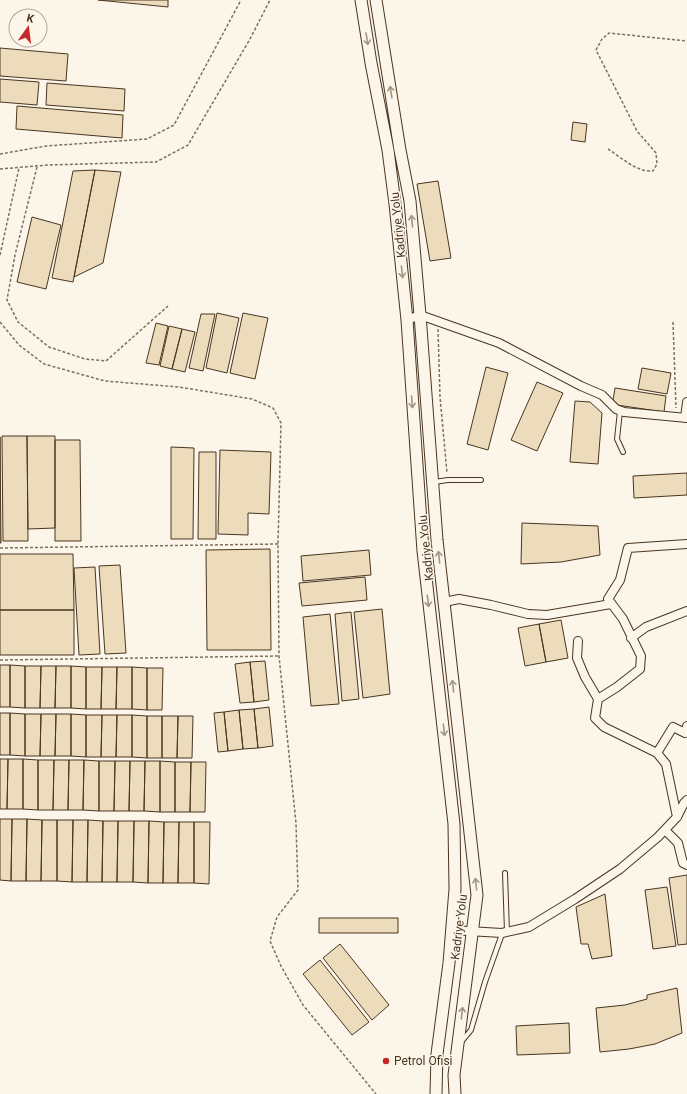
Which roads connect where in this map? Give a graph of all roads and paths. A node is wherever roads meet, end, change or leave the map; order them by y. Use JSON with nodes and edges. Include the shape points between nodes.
{"nodes":[{"id":1,"x":240,"y":0,"type":"edge"},
{"id":2,"x":270,"y":0,"type":"edge"},
{"id":3,"x":361,"y":0,"type":"edge"},
{"id":4,"x":376,"y":0,"type":"edge"},
{"id":5,"x":687,"y":41,"type":"edge"},
{"id":6,"x":608,"y":149,"type":"dead end"},
{"id":7,"x":0,"y":154,"type":"edge"},
{"id":8,"x":38,"y":166,"type":"junction"},
{"id":9,"x":20,"y":168,"type":"junction"},
{"id":10,"x":0,"y":169,"type":"edge"},
{"id":11,"x":0,"y":255,"type":"edge"},
{"id":12,"x":168,"y":306,"type":"dead end"},
{"id":13,"x":420,"y":315,"type":"junction"},
{"id":14,"x":407,"y":320,"type":"junction"},
{"id":15,"x":438,"y":321,"type":"junction"},
{"id":16,"x":0,"y":322,"type":"edge"},
{"id":17,"x":673,"y":322,"type":"dead end"},
{"id":18,"x":687,"y":402,"type":"edge"},
{"id":19,"x":620,"y":411,"type":"junction"},
{"id":20,"x":676,"y":416,"type":"junction"},
{"id":21,"x":686,"y":418,"type":"edge"},
{"id":22,"x":623,"y":452,"type":"dead end"},
{"id":23,"x":448,"y":480,"type":"junction"},
{"id":24,"x":481,"y":480,"type":"dead end"},
{"id":25,"x":433,"y":482,"type":"junction"},
{"id":26,"x":278,"y":544,"type":"junction"},
{"id":27,"x":687,"y":544,"type":"edge"},
{"id":28,"x":0,"y":548,"type":"edge"},
{"id":29,"x":444,"y":602,"type":"junction"},
{"id":30,"x":611,"y":604,"type":"junction"},
{"id":31,"x":687,"y":611,"type":"edge"},
{"id":32,"x":631,"y":638,"type":"junction"},
{"id":33,"x":578,"y":642,"type":"dead end"},
{"id":34,"x":279,"y":656,"type":"junction"},
{"id":35,"x":0,"y":660,"type":"edge"},
{"id":36,"x":598,"y":698,"type":"junction"},
{"id":37,"x":687,"y":726,"type":"edge"},
{"id":38,"x":657,"y":753,"type":"junction"},
{"id":39,"x":687,"y":800,"type":"edge"},
{"id":40,"x":677,"y":817,"type":"junction"},
{"id":41,"x":664,"y":830,"type":"junction"},
{"id":42,"x":687,"y":865,"type":"edge"},
{"id":43,"x":505,"y":873,"type":"dead end"},
{"id":44,"x":451,"y":930,"type":"junction"},
{"id":45,"x":472,"y":932,"type":"junction"},
{"id":46,"x":505,"y":933,"type":"junction"},
{"id":47,"x":458,"y":1046,"type":"junction"},
{"id":48,"x":376,"y":1094,"type":"edge"},
{"id":49,"x":436,"y":1094,"type":"edge"},
{"id":50,"x":455,"y":1094,"type":"edge"}],
"edges":[{"from":1,"to":7,"type":"path","via":[[174,125],[147,139],[46,146]]},
{"from":2,"to":8,"type":"path","via":[[188,145],[156,162]]},
{"from":3,"to":14,"type":"main road","name":"Kadriye Yolu","one_way":true,"via":[[370,63],[388,150]]},
{"from":13,"to":4,"type":"main road","name":"Kadriye Yolu","one_way":true,"via":[[410,201]]},
{"from":5,"to":6,"type":"path","via":[[609,34],[602,39],[596,50],[637,131],[656,153],[657,164],[653,171],[645,171],[636,168]]},
{"from":8,"to":9,"type":"path"},
{"from":8,"to":12,"type":"path","via":[[15,255],[7,300],[18,322],[49,347],[85,359],[106,361]]},
{"from":9,"to":10,"type":"path"},
{"from":9,"to":11,"type":"path"},
{"from":13,"to":14,"type":"street"},
{"from":13,"to":15,"type":"street"},
{"from":13,"to":25,"type":"main road","name":"Kadriye Yolu"},
{"from":14,"to":44,"type":"main road","name":"Kadriye Yolu","one_way":true,"via":[[423,551],[454,824],[455,889]]},
{"from":15,"to":19,"type":"street","via":[[499,343],[602,395]]},
{"from":15,"to":23,"type":"path","via":[[440,397]]},
{"from":16,"to":26,"type":"path","via":[[19,345],[44,364],[105,381],[178,387],[252,399],[273,408],[281,423]]},
{"from":17,"to":20,"type":"path"},
{"from":18,"to":21,"type":"street"},
{"from":19,"to":20,"type":"street"},
{"from":19,"to":22,"type":"lane","via":[[617,439]]},
{"from":20,"to":21,"type":"street"},
{"from":23,"to":24,"type":"lane"},
{"from":23,"to":25,"type":"lane"},
{"from":29,"to":25,"type":"main road","name":"Kadriye Yolu","one_way":true},
{"from":26,"to":28,"type":"path"},
{"from":26,"to":34,"type":"path"},
{"from":27,"to":30,"type":"street","via":[[628,548],[620,580],[608,599]]},
{"from":29,"to":30,"type":"street","via":[[459,599],[528,614],[547,614]]},
{"from":45,"to":29,"type":"main road","name":"Kadriye Yolu","one_way":true,"via":[[477,894]]},
{"from":30,"to":32,"type":"street","via":[[623,619]]},
{"from":31,"to":32,"type":"street","via":[[646,627]]},
{"from":32,"to":36,"type":"street","via":[[641,656],[640,669]]},
{"from":33,"to":36,"type":"street","via":[[577,658]]},
{"from":34,"to":35,"type":"path"},
{"from":34,"to":48,"type":"path","via":[[296,822],[298,890],[277,917],[270,941],[303,1005]]},
{"from":36,"to":38,"type":"street","via":[[595,718],[604,728]]},
{"from":37,"to":38,"type":"street","via":[[685,733],[673,727]]},
{"from":38,"to":40,"type":"street","via":[[666,764]]},
{"from":39,"to":40,"type":"street"},
{"from":40,"to":41,"type":"street"},
{"from":41,"to":42,"type":"street","via":[[678,843],[683,863]]},
{"from":41,"to":46,"type":"street","via":[[620,869],[575,899],[529,927]]},
{"from":43,"to":46,"type":"lane"},
{"from":44,"to":45,"type":"street"},
{"from":44,"to":49,"type":"main road","name":"Kadriye Yolu","via":[[437,1054]]},
{"from":45,"to":46,"type":"street"},
{"from":47,"to":45,"type":"main road","name":"Kadriye Yolu","one_way":true},
{"from":46,"to":47,"type":"lane","via":[[485,982],[471,1030]]},
{"from":47,"to":50,"type":"main road","name":"Kadriye Yolu","via":[[454,1075]]}]}
